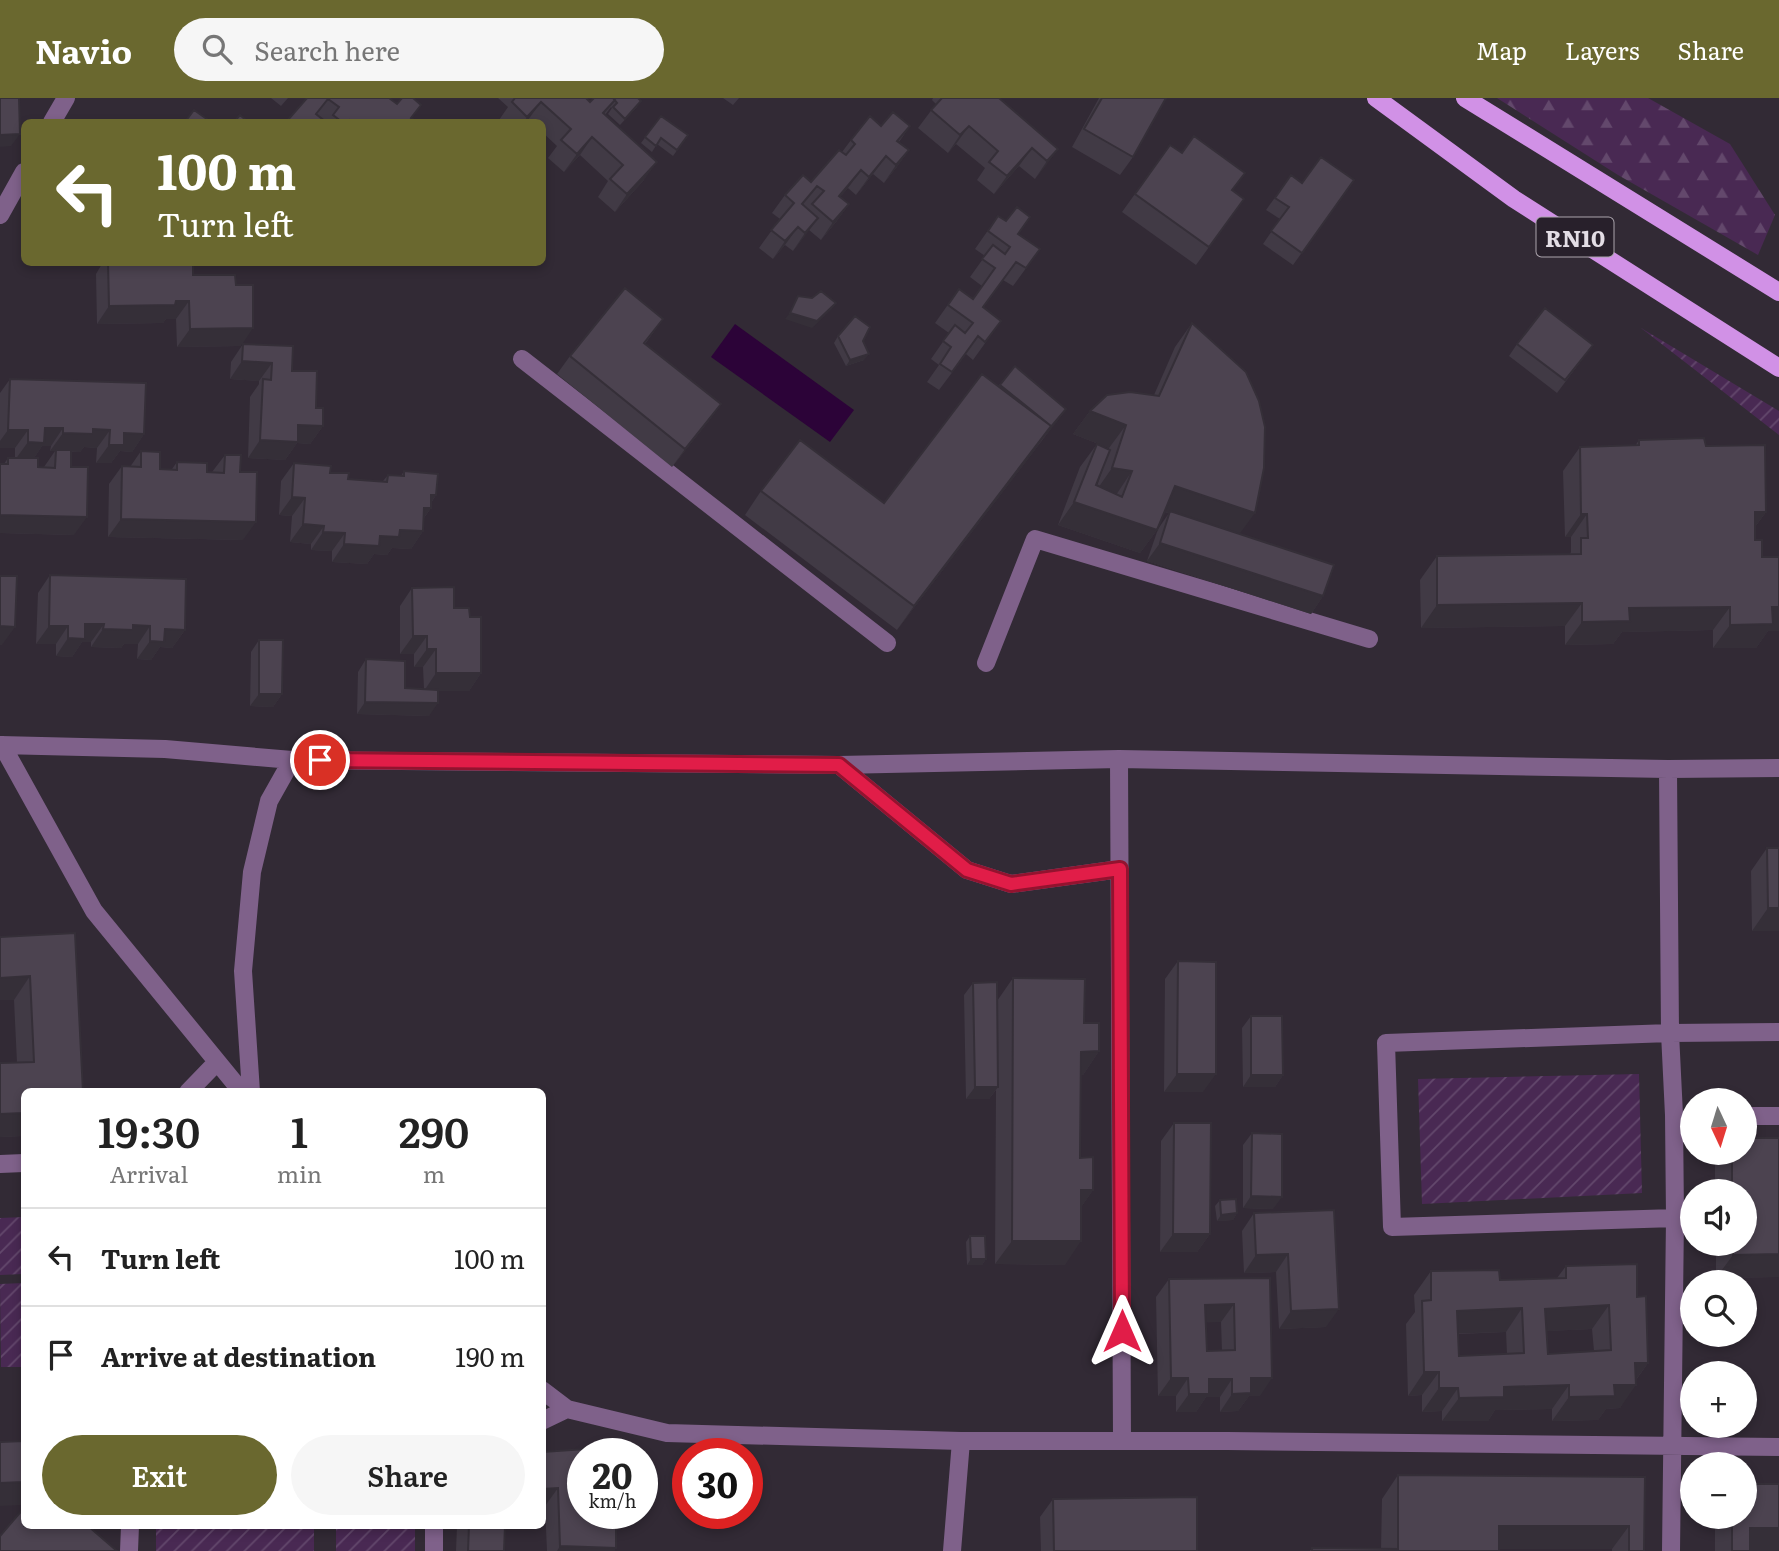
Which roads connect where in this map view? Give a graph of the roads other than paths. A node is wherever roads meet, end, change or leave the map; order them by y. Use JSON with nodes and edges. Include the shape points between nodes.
{"nodes":[{"id":1,"x":66,"y":98,"type":"edge"},
{"id":2,"x":1376,"y":98,"type":"edge"},
{"id":3,"x":1465,"y":98,"type":"edge"},
{"id":4,"x":54,"y":119,"type":"edge"},
{"id":5,"x":21,"y":177,"type":"edge"},
{"id":6,"x":0,"y":215,"type":"edge"},
{"id":7,"x":1779,"y":292,"type":"edge"},
{"id":8,"x":522,"y":359,"type":"dead end"},
{"id":9,"x":1779,"y":368,"type":"edge"},
{"id":10,"x":1369,"y":639,"type":"dead end"},
{"id":11,"x":887,"y":643,"type":"dead end"},
{"id":12,"x":986,"y":663,"type":"dead end"},
{"id":13,"x":1,"y":745,"type":"edge"},
{"id":14,"x":1119,"y":759,"type":"junction"},
{"id":15,"x":292,"y":760,"type":"junction"},
{"id":16,"x":839,"y":765,"type":"junction"},
{"id":17,"x":1779,"y":768,"type":"edge"},
{"id":18,"x":1668,"y":769,"type":"junction"},
{"id":19,"x":1120,"y":869,"type":"junction"},
{"id":20,"x":1779,"y":1032,"type":"edge"},
{"id":21,"x":1670,"y":1033,"type":"junction"},
{"id":22,"x":217,"y":1062,"type":"junction"},
{"id":23,"x":192,"y":1088,"type":"edge"},
{"id":24,"x":239,"y":1088,"type":"edge"},
{"id":25,"x":251,"y":1088,"type":"edge"},
{"id":26,"x":1680,"y":1096,"type":"edge"},
{"id":27,"x":1757,"y":1116,"type":"edge"},
{"id":28,"x":1779,"y":1116,"type":"edge"},
{"id":29,"x":1680,"y":1154,"type":"edge"},
{"id":30,"x":21,"y":1163,"type":"edge"},
{"id":31,"x":0,"y":1164,"type":"edge"},
{"id":32,"x":1675,"y":1219,"type":"junction"},
{"id":33,"x":546,"y":1393,"type":"edge"},
{"id":34,"x":567,"y":1409,"type":"junction"},
{"id":35,"x":546,"y":1419,"type":"edge"},
{"id":36,"x":1122,"y":1440,"type":"junction"},
{"id":37,"x":961,"y":1441,"type":"junction"},
{"id":38,"x":1673,"y":1446,"type":"junction"},
{"id":39,"x":1779,"y":1447,"type":"edge"},
{"id":40,"x":130,"y":1529,"type":"edge"},
{"id":41,"x":434,"y":1529,"type":"edge"},
{"id":42,"x":129,"y":1551,"type":"edge"},
{"id":43,"x":434,"y":1551,"type":"edge"},
{"id":44,"x":952,"y":1551,"type":"edge"},
{"id":45,"x":1671,"y":1551,"type":"edge"}],
"edges":[{"from":1,"to":4,"type":"street"},
{"from":2,"to":9,"type":"main road","number":"RN10","via":[[1514,199]]},
{"from":3,"to":7,"type":"main road","number":"RN10"},
{"from":5,"to":6,"type":"street"},
{"from":8,"to":11,"type":"street"},
{"from":10,"to":12,"type":"street","via":[[1035,539]]},
{"from":13,"to":15,"type":"street","via":[[165,748]]},
{"from":13,"to":22,"type":"street","via":[[94,911]]},
{"from":14,"to":16,"type":"street"},
{"from":14,"to":18,"type":"street"},
{"from":14,"to":19,"type":"street"},
{"from":15,"to":16,"type":"street"},
{"from":15,"to":25,"type":"street","via":[[269,801],[251,872],[243,971]]},
{"from":16,"to":19,"type":"street","via":[[967,870],[1011,884]]},
{"from":17,"to":18,"type":"street"},
{"from":18,"to":21,"type":"street"},
{"from":19,"to":36,"type":"street"},
{"from":20,"to":21,"type":"street"},
{"from":21,"to":26,"type":"street"},
{"from":21,"to":32,"type":"street","via":[[1385,1043],[1392,1227]]},
{"from":22,"to":23,"type":"street"},
{"from":22,"to":24,"type":"street"},
{"from":27,"to":28,"type":"street"},
{"from":29,"to":32,"type":"street"},
{"from":30,"to":31,"type":"street"},
{"from":32,"to":38,"type":"street"},
{"from":33,"to":34,"type":"street"},
{"from":34,"to":35,"type":"street"},
{"from":34,"to":37,"type":"street","via":[[667,1433]]},
{"from":36,"to":37,"type":"street"},
{"from":36,"to":38,"type":"street"},
{"from":37,"to":44,"type":"street"},
{"from":38,"to":39,"type":"street"},
{"from":38,"to":45,"type":"street"},
{"from":40,"to":42,"type":"street"},
{"from":41,"to":43,"type":"street"}]}
